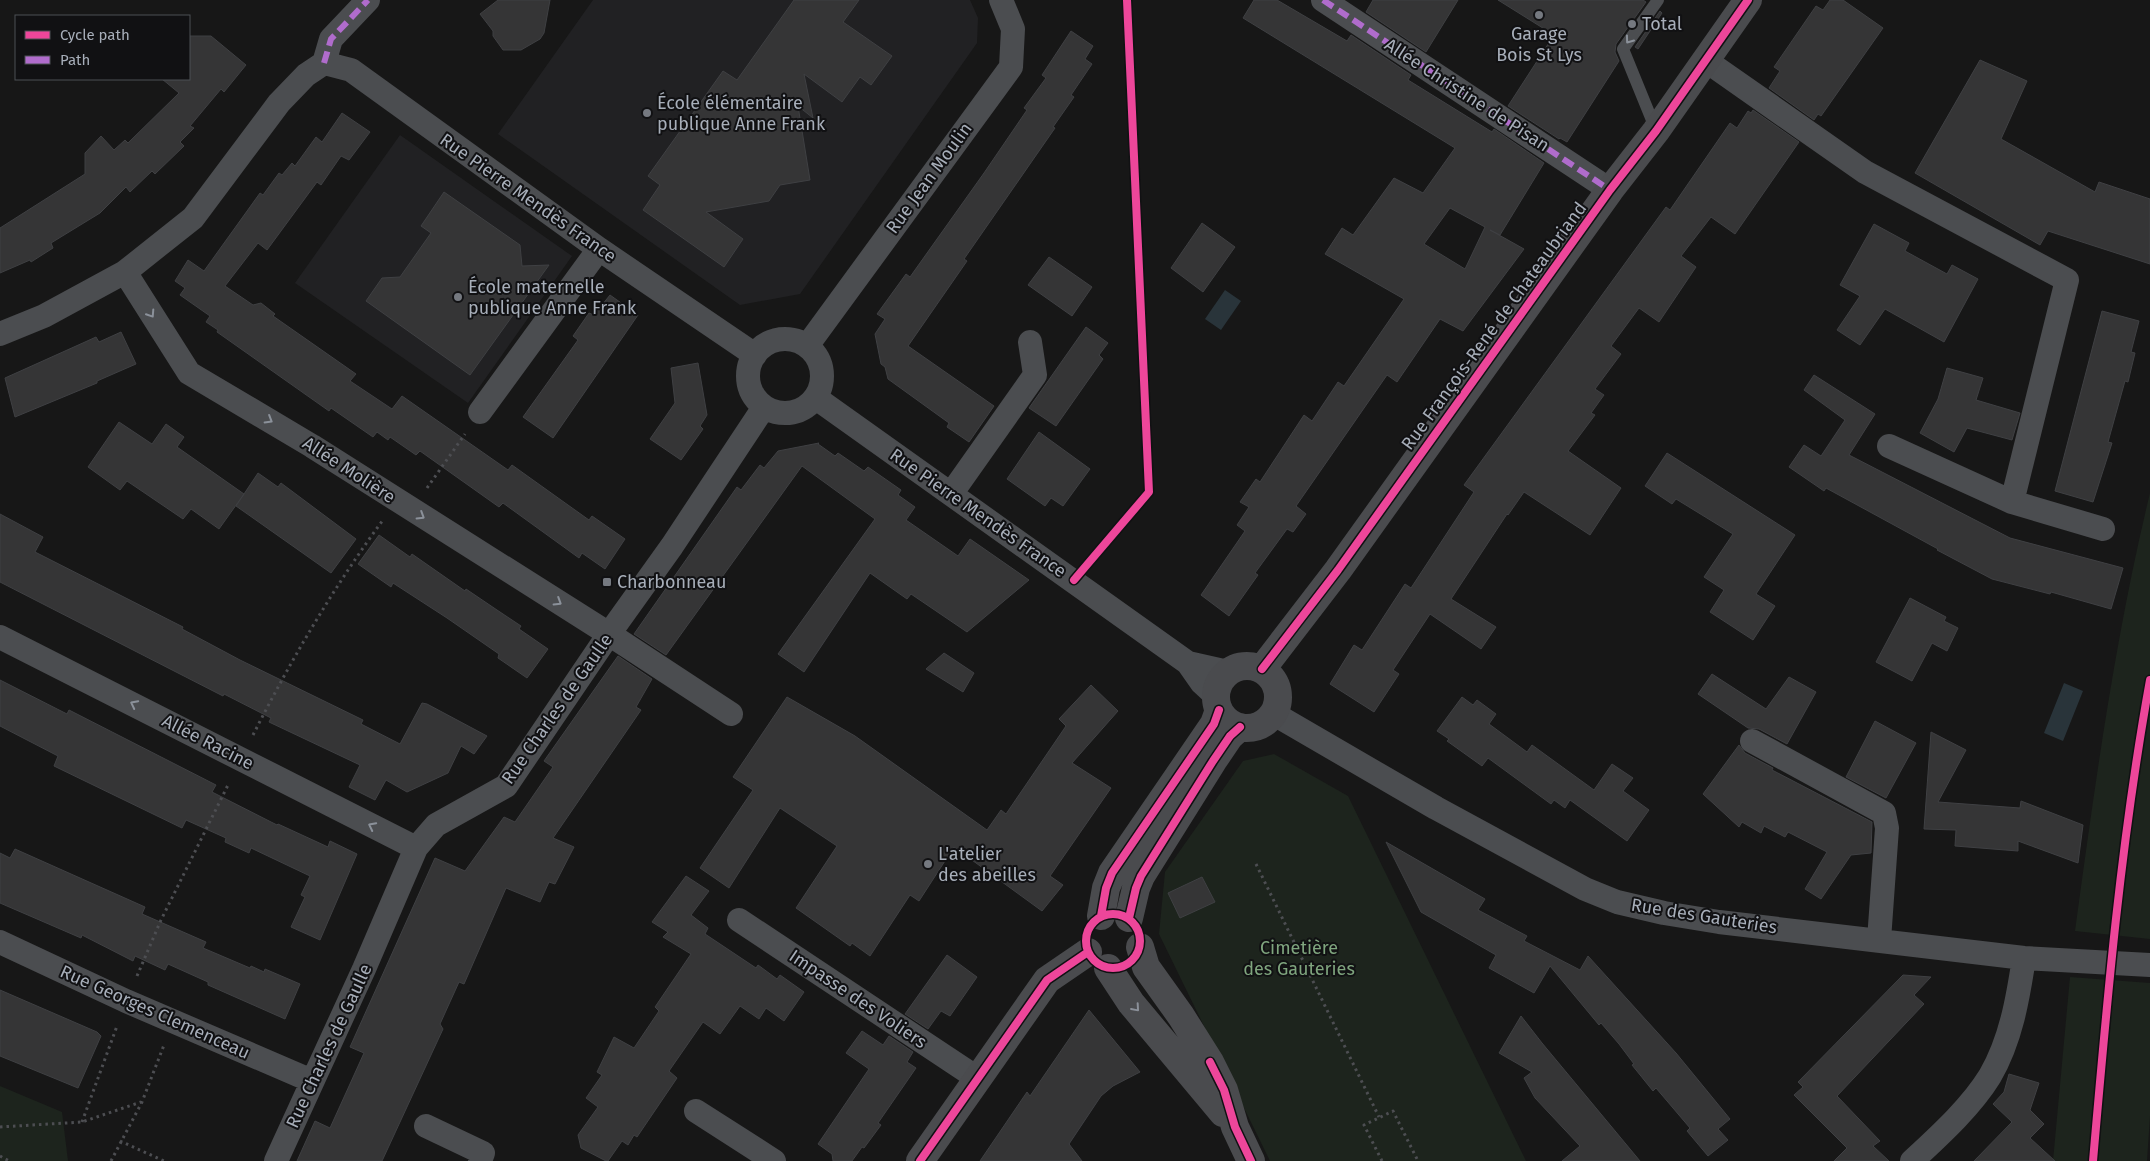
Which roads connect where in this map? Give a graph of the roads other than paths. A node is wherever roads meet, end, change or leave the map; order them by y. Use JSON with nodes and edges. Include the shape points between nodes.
{"nodes":[{"id":1,"x":368,"y":0,"type":"edge"},
{"id":2,"x":1000,"y":0,"type":"edge"},
{"id":3,"x":1323,"y":0,"type":"edge"},
{"id":4,"x":1658,"y":0,"type":"edge"},
{"id":5,"x":1748,"y":0,"type":"edge"},
{"id":6,"x":1705,"y":60,"type":"junction"},
{"id":7,"x":324,"y":63,"type":"junction"},
{"id":8,"x":1656,"y":131,"type":"junction"},
{"id":9,"x":1610,"y":190,"type":"junction"},
{"id":10,"x":599,"y":249,"type":"junction"},
{"id":11,"x":125,"y":272,"type":"junction"},
{"id":12,"x":0,"y":334,"type":"edge"},
{"id":13,"x":1030,"y":342,"type":"dead end"},
{"id":14,"x":807,"y":346,"type":"junction"},
{"id":15,"x":755,"y":355,"type":"junction"},
{"id":16,"x":816,"y":398,"type":"junction"},
{"id":17,"x":764,"y":407,"type":"junction"},
{"id":18,"x":480,"y":412,"type":"road end"},
{"id":19,"x":1889,"y":446,"type":"dead end"},
{"id":20,"x":951,"y":494,"type":"junction"},
{"id":21,"x":2012,"y":502,"type":"junction"},
{"id":22,"x":2103,"y":529,"type":"dead end"},
{"id":23,"x":609,"y":634,"type":"junction"},
{"id":24,"x":0,"y":637,"type":"edge"},
{"id":25,"x":1188,"y":663,"type":"junction"},
{"id":26,"x":1262,"y":669,"type":"junction"},
{"id":27,"x":1228,"y":672,"type":"junction"},
{"id":28,"x":1217,"y":703,"type":"junction"},
{"id":29,"x":731,"y":714,"type":"dead end"},
{"id":30,"x":1274,"y":714,"type":"junction"},
{"id":31,"x":1240,"y":727,"type":"junction"},
{"id":32,"x":1752,"y":741,"type":"dead end"},
{"id":33,"x":416,"y":848,"type":"junction"},
{"id":34,"x":1101,"y":916,"type":"junction"},
{"id":35,"x":1129,"y":918,"type":"junction"},
{"id":36,"x":739,"y":920,"type":"dead end"},
{"id":37,"x":1879,"y":940,"type":"junction"},
{"id":38,"x":0,"y":942,"type":"edge"},
{"id":39,"x":1140,"y":947,"type":"junction"},
{"id":40,"x":2024,"y":958,"type":"junction"},
{"id":41,"x":1098,"y":960,"type":"junction"},
{"id":42,"x":2150,"y":965,"type":"edge"},
{"id":43,"x":977,"y":1078,"type":"junction"},
{"id":44,"x":312,"y":1081,"type":"junction"},
{"id":45,"x":696,"y":1112,"type":"dead end"},
{"id":46,"x":426,"y":1126,"type":"dead end"},
{"id":47,"x":1235,"y":1127,"type":"junction"},
{"id":48,"x":276,"y":1161,"type":"edge"},
{"id":49,"x":480,"y":1161,"type":"edge"},
{"id":50,"x":774,"y":1161,"type":"edge"},
{"id":51,"x":920,"y":1161,"type":"edge"},
{"id":52,"x":1251,"y":1161,"type":"edge"},
{"id":53,"x":1912,"y":1161,"type":"edge"}],
"edges":[{"from":1,"to":7,"type":"street","via":[[331,39]]},
{"from":2,"to":14,"type":"street","name":"Rue Jean Moulin","via":[[1013,29],[1011,67]]},
{"from":3,"to":9,"type":"street","name":"Allée Christine de Pisan"},
{"from":4,"to":8,"type":"lane","one_way":true,"via":[[1623,49]]},
{"from":5,"to":6,"type":"street","name":"Rue François-René de Chateaubriand"},
{"from":6,"to":8,"type":"street","name":"Rue François-René de Chateaubriand"},
{"from":6,"to":21,"type":"street","via":[[1865,172],[2067,280]]},
{"from":7,"to":10,"type":"street","name":"Rue Pierre Mendès France","via":[[350,70]]},
{"from":7,"to":11,"type":"street","via":[[306,75],[279,103],[193,218]]},
{"from":8,"to":9,"type":"street","name":"Rue François-René de Chateaubriand"},
{"from":9,"to":26,"type":"street","name":"Rue François-René de Chateaubriand","via":[[1338,570]]},
{"from":10,"to":15,"type":"street","name":"Rue Pierre Mendès France"},
{"from":10,"to":18,"type":"street"},
{"from":11,"to":12,"type":"street","via":[[44,316]]},
{"from":11,"to":23,"type":"street","name":"Allée Molière","one_way":true,"via":[[189,373],[312,446]]},
{"from":13,"to":20,"type":"street","via":[[1035,374]]},
{"from":14,"to":15,"type":"street","via":[[796,341],[779,340],[763,346]]},
{"from":14,"to":16,"type":"street","via":[[820,364],[821,388]]},
{"from":15,"to":17,"type":"street","via":[[748,377],[750,389]]},
{"from":16,"to":17,"type":"street","via":[[797,412],[786,414]]},
{"from":16,"to":20,"type":"street","name":"Rue Pierre Mendès France"},
{"from":17,"to":23,"type":"street","name":"Rue Charles de Gaulle"},
{"from":19,"to":21,"type":"street"},
{"from":20,"to":25,"type":"street","name":"Rue Pierre Mendès France"},
{"from":21,"to":22,"type":"street"},
{"from":23,"to":29,"type":"street","name":"Allée Molière"},
{"from":23,"to":33,"type":"street","name":"Rue Charles de Gaulle","via":[[506,786],[436,825]]},
{"from":33,"to":24,"type":"street","name":"Allée Racine","one_way":true},
{"from":25,"to":27,"type":"street","name":"Rue Pierre Mendès France"},
{"from":25,"to":28,"type":"street","name":"Rue Pierre Mendès France"},
{"from":26,"to":27,"type":"street","via":[[1245,665]]},
{"from":26,"to":30,"type":"street","via":[[1273,677],[1278,689],[1279,702]]},
{"from":27,"to":28,"type":"street","via":[[1218,687]]},
{"from":28,"to":31,"type":"street","via":[[1232,724]]},
{"from":28,"to":34,"type":"street","via":[[1214,724],[1112,873]]},
{"from":30,"to":31,"type":"street","via":[[1260,726]]},
{"from":30,"to":37,"type":"street","name":"Rue des Gauteries","via":[[1444,812],[1585,889],[1617,902],[1719,922]]},
{"from":31,"to":35,"type":"street","via":[[1213,761],[1141,876]]},
{"from":32,"to":37,"type":"street","via":[[1884,814],[1887,828]]},
{"from":33,"to":44,"type":"street","name":"Rue Charles de Gaulle"},
{"from":34,"to":35,"type":"street","via":[[1110,913]]},
{"from":34,"to":41,"type":"street","via":[[1086,935]]},
{"from":35,"to":39,"type":"street","via":[[1139,931]]},
{"from":36,"to":43,"type":"street","name":"Impasse des Voliers"},
{"from":37,"to":40,"type":"street","name":"Rue des Gauteries"},
{"from":38,"to":44,"type":"street","name":"Rue Georges Clemenceau","via":[[126,1001]]},
{"from":39,"to":41,"type":"street","via":[[1137,955],[1124,966]]},
{"from":39,"to":47,"type":"street","via":[[1146,967],[1210,1062],[1224,1090]]},
{"from":40,"to":42,"type":"street","name":"Rue des Gauteries"},
{"from":40,"to":53,"type":"street","via":[[2016,1009],[1990,1076],[1954,1122]]},
{"from":41,"to":43,"type":"street","via":[[1078,957],[1047,980]]},
{"from":41,"to":47,"type":"street","one_way":true},
{"from":43,"to":51,"type":"street"},
{"from":44,"to":48,"type":"street","name":"Rue Charles de Gaulle"},
{"from":45,"to":50,"type":"street"},
{"from":46,"to":49,"type":"street","via":[[483,1153]]},
{"from":47,"to":52,"type":"street"}]}
